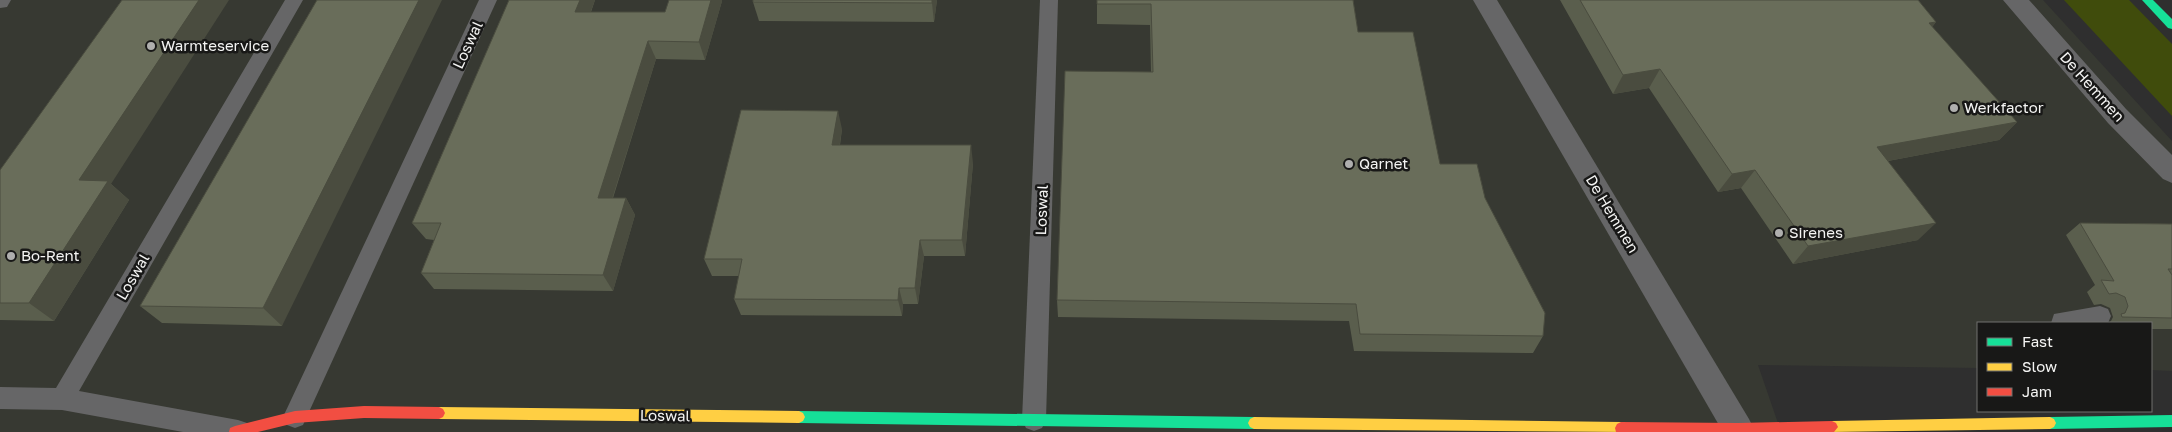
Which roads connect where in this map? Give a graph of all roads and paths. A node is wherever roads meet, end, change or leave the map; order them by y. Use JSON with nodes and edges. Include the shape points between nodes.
{"nodes":[{"id":1,"x":294,"y":0,"type":"edge"},
{"id":2,"x":488,"y":0,"type":"edge"},
{"id":3,"x":1050,"y":0,"type":"edge"},
{"id":4,"x":1485,"y":0,"type":"edge"},
{"id":5,"x":2015,"y":0,"type":"edge"},
{"id":6,"x":2148,"y":0,"type":"edge"},
{"id":7,"x":2172,"y":25,"type":"edge"},
{"id":8,"x":2172,"y":172,"type":"edge"},
{"id":9,"x":2100,"y":316,"type":"dead end"},
{"id":10,"x":2062,"y":322,"type":"edge"},
{"id":11,"x":0,"y":398,"type":"edge"},
{"id":12,"x":62,"y":399,"type":"junction"},
{"id":13,"x":295,"y":417,"type":"junction"},
{"id":14,"x":2044,"y":417,"type":"edge"},
{"id":15,"x":1034,"y":420,"type":"junction"},
{"id":16,"x":2172,"y":421,"type":"edge"},
{"id":17,"x":1739,"y":430,"type":"edge"},
{"id":18,"x":236,"y":431,"type":"edge"}],
"edges":[{"from":1,"to":12,"type":"lane","name":"Loswal"},
{"from":2,"to":13,"type":"lane","name":"Loswal"},
{"from":3,"to":15,"type":"lane","name":"Loswal"},
{"from":4,"to":17,"type":"street","name":"De Hemmen"},
{"from":5,"to":8,"type":"street","name":"De Hemmen","via":[[2117,116]]},
{"from":6,"to":7,"type":"street"},
{"from":9,"to":10,"type":"lane"},
{"from":11,"to":12,"type":"lane"},
{"from":12,"to":18,"type":"lane","name":"Loswal"},
{"from":13,"to":15,"type":"street","name":"Loswal","via":[[364,412]]},
{"from":13,"to":18,"type":"street","name":"Loswal"},
{"from":14,"to":16,"type":"street","name":"Loswal"},
{"from":14,"to":17,"type":"street","name":"Loswal"},
{"from":15,"to":17,"type":"street","name":"Loswal"}]}
